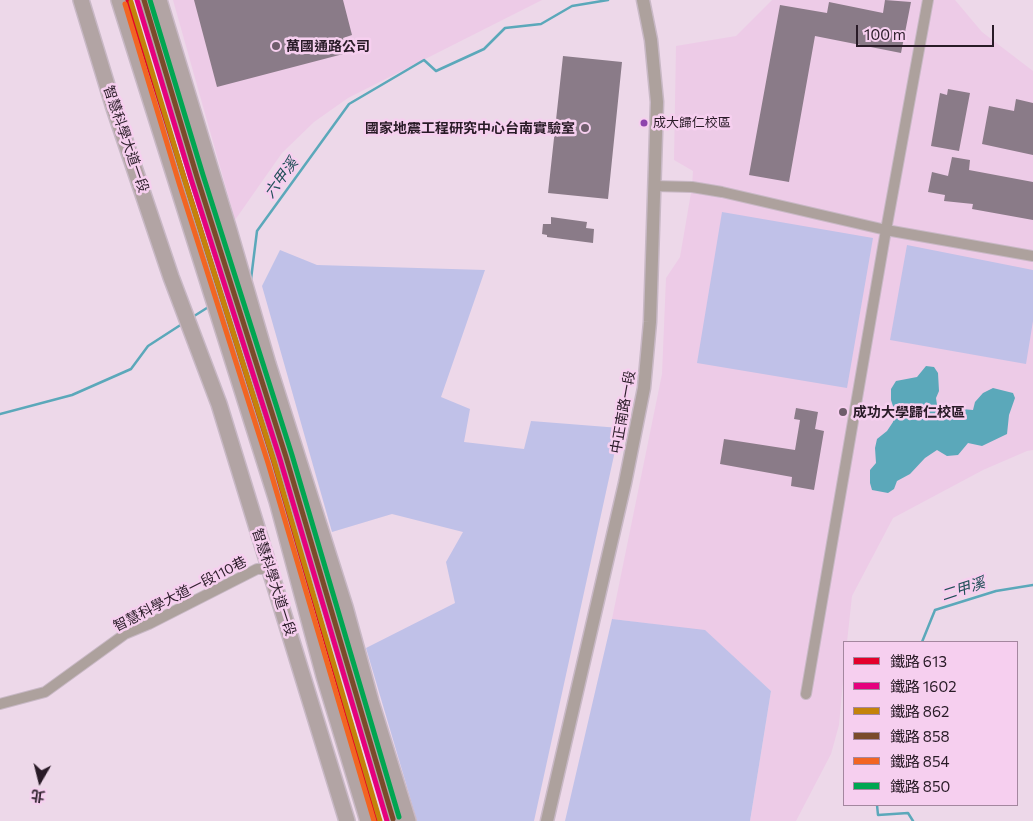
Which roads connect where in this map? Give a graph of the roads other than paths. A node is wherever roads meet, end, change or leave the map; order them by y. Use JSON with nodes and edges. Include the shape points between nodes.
{"nodes":[{"id":1,"x":81,"y":0,"type":"edge"},
{"id":2,"x":120,"y":0,"type":"edge"},
{"id":3,"x":147,"y":0,"type":"edge"},
{"id":4,"x":159,"y":0,"type":"edge"},
{"id":5,"x":643,"y":0,"type":"edge"},
{"id":6,"x":928,"y":0,"type":"edge"},
{"id":7,"x":173,"y":99,"type":"junction"},
{"id":8,"x":209,"y":166,"type":"junction"},
{"id":9,"x":654,"y":186,"type":"junction"},
{"id":10,"x":886,"y":230,"type":"junction"},
{"id":11,"x":1033,"y":256,"type":"edge"},
{"id":12,"x":269,"y":569,"type":"junction"},
{"id":13,"x":806,"y":694,"type":"dead end"},
{"id":14,"x":0,"y":704,"type":"edge"},
{"id":15,"x":378,"y":725,"type":"junction"},
{"id":16,"x":383,"y":780,"type":"junction"},
{"id":17,"x":346,"y":821,"type":"edge"},
{"id":18,"x":368,"y":821,"type":"edge"},
{"id":19,"x":395,"y":821,"type":"edge"},
{"id":20,"x":408,"y":821,"type":"edge"},
{"id":21,"x":547,"y":821,"type":"edge"}],
"edges":[{"from":1,"to":12,"type":"main road","name":"智慧科學大道一段","via":[[171,277],[220,404]]},
{"from":2,"to":18,"type":"main road","name":"智慧科學大道一段","via":[[277,501],[324,676]]},
{"from":3,"to":7,"type":"main road"},
{"from":4,"to":8,"type":"main road"},
{"from":5,"to":9,"type":"street","name":"中正南路一段","via":[[657,102]]},
{"from":6,"to":10,"type":"street"},
{"from":7,"to":8,"type":"main road"},
{"from":7,"to":16,"type":"main road"},
{"from":8,"to":15,"type":"main road"},
{"from":9,"to":10,"type":"street","via":[[722,192]]},
{"from":9,"to":21,"type":"street","name":"中正南路一段","via":[[650,322],[644,388]]},
{"from":10,"to":11,"type":"street"},
{"from":10,"to":13,"type":"street"},
{"from":12,"to":14,"type":"street","name":"智慧科學大道一段110巷","via":[[257,570],[126,634],[45,692]]},
{"from":12,"to":17,"type":"main road","name":"智慧科學大道一段"},
{"from":15,"to":16,"type":"main road"},
{"from":15,"to":20,"type":"main road"},
{"from":16,"to":19,"type":"main road"}]}
